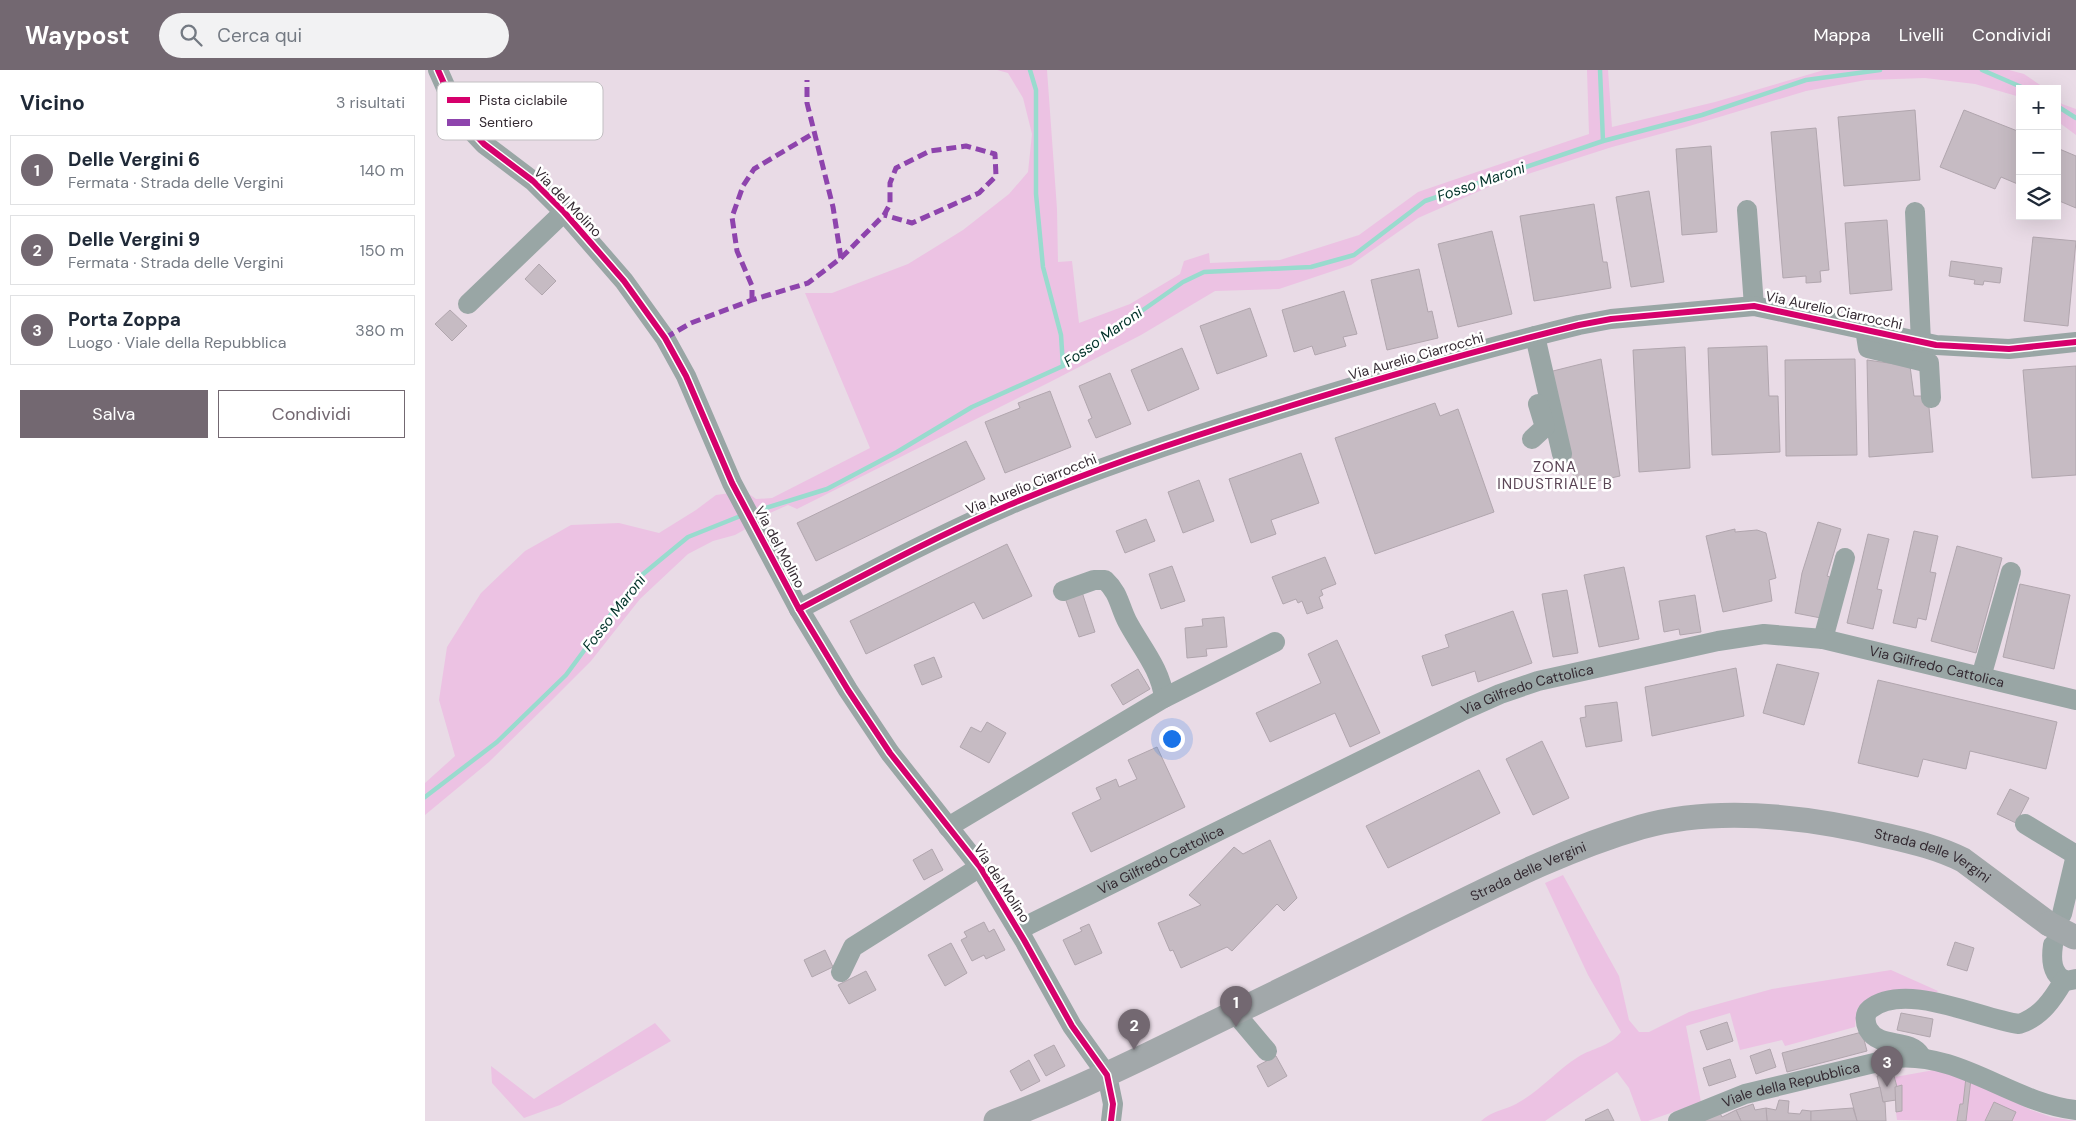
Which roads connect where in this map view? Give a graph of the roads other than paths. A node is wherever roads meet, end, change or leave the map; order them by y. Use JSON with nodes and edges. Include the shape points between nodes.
{"nodes":[{"id":1,"x":438,"y":70,"type":"edge"},
{"id":2,"x":443,"y":82,"type":"edge"},
{"id":3,"x":480,"y":140,"type":"edge"},
{"id":4,"x":1747,"y":210,"type":"dead end"},
{"id":5,"x":564,"y":212,"type":"junction"},
{"id":6,"x":1915,"y":212,"type":"dead end"},
{"id":7,"x":468,"y":304,"type":"dead end"},
{"id":8,"x":1754,"y":306,"type":"junction"},
{"id":9,"x":1865,"y":330,"type":"junction"},
{"id":10,"x":1528,"y":338,"type":"junction"},
{"id":11,"x":1921,"y":342,"type":"junction"},
{"id":12,"x":2076,"y":342,"type":"edge"},
{"id":13,"x":1931,"y":398,"type":"dead end"},
{"id":14,"x":1532,"y":439,"type":"dead end"},
{"id":15,"x":1562,"y":454,"type":"dead end"},
{"id":16,"x":1845,"y":558,"type":"dead end"},
{"id":17,"x":2011,"y":572,"type":"dead end"},
{"id":18,"x":1063,"y":591,"type":"dead end"},
{"id":19,"x":799,"y":609,"type":"junction"},
{"id":20,"x":1823,"y":639,"type":"junction"},
{"id":21,"x":1275,"y":642,"type":"dead end"},
{"id":22,"x":1981,"y":677,"type":"junction"},
{"id":23,"x":1163,"y":698,"type":"junction"},
{"id":24,"x":2076,"y":700,"type":"edge"},
{"id":25,"x":2025,"y":824,"type":"dead end"},
{"id":26,"x":948,"y":827,"type":"junction"},
{"id":27,"x":2076,"y":855,"type":"edge"},
{"id":28,"x":980,"y":867,"type":"junction"},
{"id":29,"x":1018,"y":930,"type":"junction"},
{"id":30,"x":2063,"y":932,"type":"edge"},
{"id":31,"x":841,"y":972,"type":"dead end"},
{"id":32,"x":2070,"y":980,"type":"edge"},
{"id":33,"x":1235,"y":1013,"type":"junction"},
{"id":34,"x":1267,"y":1051,"type":"dead end"},
{"id":35,"x":1922,"y":1057,"type":"junction"},
{"id":36,"x":1107,"y":1075,"type":"junction"},
{"id":37,"x":2076,"y":1110,"type":"edge"},
{"id":38,"x":996,"y":1121,"type":"edge"},
{"id":39,"x":1111,"y":1121,"type":"edge"},
{"id":40,"x":1678,"y":1121,"type":"edge"}],
"edges":[{"from":1,"to":2,"type":"street","name":"Via del Molino"},
{"from":3,"to":5,"type":"street","name":"Via del Molino","via":[[533,181]]},
{"from":4,"to":8,"type":"street"},
{"from":5,"to":7,"type":"street"},
{"from":5,"to":19,"type":"street","name":"Via del Molino","via":[[623,281],[665,338],[686,376],[732,483]]},
{"from":6,"to":11,"type":"street"},
{"from":8,"to":9,"type":"street","name":"Via Aurelio Ciarrocchi"},
{"from":8,"to":10,"type":"street","name":"Via Aurelio Ciarrocchi","via":[[1611,319]]},
{"from":9,"to":11,"type":"street","name":"Via Aurelio Ciarrocchi"},
{"from":9,"to":13,"type":"street","via":[[1868,348],[1929,363]]},
{"from":10,"to":14,"type":"street","via":[[1545,428]]},
{"from":10,"to":15,"type":"street"},
{"from":10,"to":19,"type":"street","name":"Via Aurelio Ciarrocchi","via":[[1371,380],[1195,435],[1094,471],[932,540]]},
{"from":11,"to":12,"type":"street","name":"Via Aurelio Ciarrocchi","via":[[2009,349]]},
{"from":16,"to":20,"type":"street"},
{"from":17,"to":22,"type":"street"},
{"from":18,"to":23,"type":"street","via":[[1094,580],[1105,580],[1114,589],[1125,618],[1154,666],[1163,688]]},
{"from":19,"to":26,"type":"street","name":"Via del Molino","via":[[885,746]]},
{"from":20,"to":22,"type":"street","name":"Via Gilfredo Cattolica"},
{"from":20,"to":29,"type":"street","name":"Via Gilfredo Cattolica","via":[[1764,634],[1718,641],[1538,681],[1500,694]]},
{"from":21,"to":23,"type":"street"},
{"from":22,"to":24,"type":"street","name":"Via Gilfredo Cattolica"},
{"from":23,"to":26,"type":"street"},
{"from":25,"to":27,"type":"street"},
{"from":26,"to":28,"type":"street","name":"Via del Molino"},
{"from":27,"to":30,"type":"street"},
{"from":28,"to":29,"type":"street","name":"Via del Molino"},
{"from":28,"to":31,"type":"street","via":[[853,947]]},
{"from":29,"to":36,"type":"street","name":"Via del Molino","via":[[1072,1026]]},
{"from":30,"to":32,"type":"street","via":[[2055,970],[2058,976]]},
{"from":30,"to":33,"type":"main road","name":"Strada delle Vergini","via":[[1963,860],[1915,842],[1794,820],[1745,816],[1695,817],[1642,827],[1551,858]]},
{"from":32,"to":35,"type":"street","via":[[2043,1010],[2019,1024],[1929,1001],[1898,999],[1877,1004],[1868,1010],[1865,1018],[1876,1038],[1909,1045]]},
{"from":33,"to":34,"type":"street"},
{"from":33,"to":36,"type":"main road","name":"Strada delle Vergini"},
{"from":35,"to":37,"type":"street","name":"Viale della Repubblica","via":[[1963,1068],[2038,1102]]},
{"from":35,"to":40,"type":"street","name":"Viale della Repubblica","via":[[1895,1058],[1745,1094]]},
{"from":36,"to":38,"type":"main road","name":"Strada delle Vergini"},
{"from":36,"to":39,"type":"street","via":[[1113,1104]]}]}
